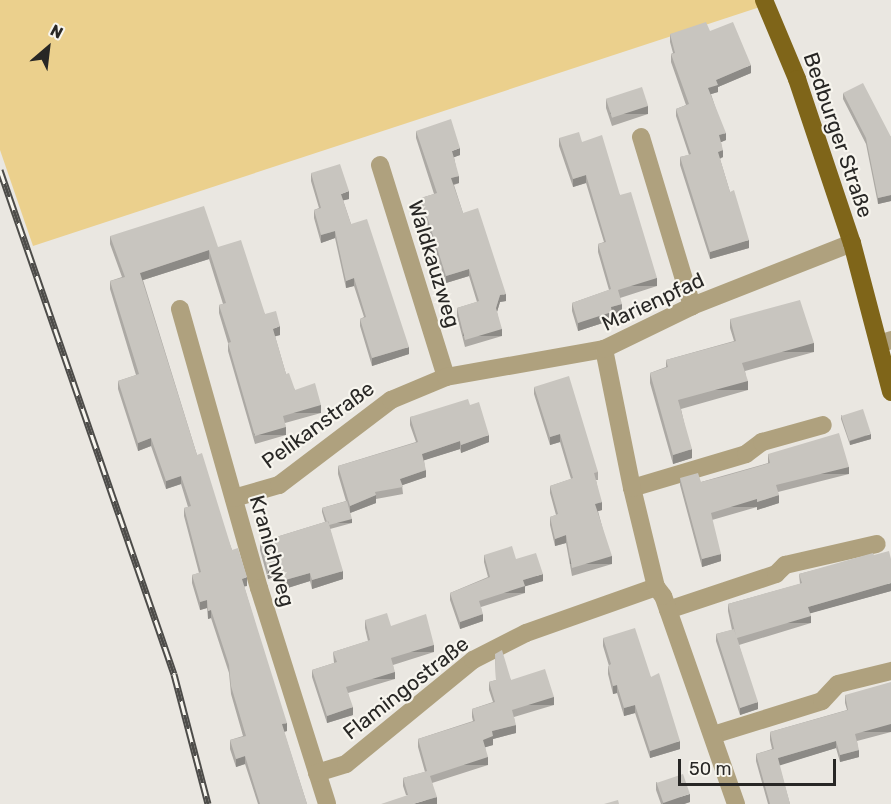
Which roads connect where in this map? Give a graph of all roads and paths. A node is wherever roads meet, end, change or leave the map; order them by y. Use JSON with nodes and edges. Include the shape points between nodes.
{"nodes":[{"id":1,"x":764,"y":0,"type":"edge"},
{"id":2,"x":641,"y":137,"type":"dead end"},
{"id":3,"x":380,"y":165,"type":"dead end"},
{"id":4,"x":852,"y":243,"type":"junction"},
{"id":5,"x":692,"y":306,"type":"junction"},
{"id":6,"x":180,"y":309,"type":"dead end"},
{"id":7,"x":885,"y":342,"type":"edge"},
{"id":8,"x":604,"y":349,"type":"junction"},
{"id":9,"x":446,"y":377,"type":"junction"},
{"id":10,"x":891,"y":392,"type":"edge"},
{"id":11,"x":824,"y":425,"type":"dead end"},
{"id":12,"x":632,"y":488,"type":"junction"},
{"id":13,"x":234,"y":498,"type":"junction"},
{"id":14,"x":877,"y":544,"type":"dead end"},
{"id":15,"x":657,"y":587,"type":"junction"},
{"id":16,"x":668,"y":610,"type":"junction"},
{"id":17,"x":891,"y":670,"type":"edge"},
{"id":18,"x":713,"y":735,"type":"junction"},
{"id":19,"x":317,"y":773,"type":"junction"},
{"id":20,"x":327,"y":804,"type":"edge"},
{"id":21,"x":736,"y":804,"type":"edge"}],
"edges":[{"from":1,"to":4,"type":"main road","name":"Bedburger Straße","via":[[797,79]]},
{"from":2,"to":5,"type":"street"},
{"from":3,"to":9,"type":"street","name":"Waldkauzweg"},
{"from":4,"to":5,"type":"street","name":"Marienpfad"},
{"from":4,"to":7,"type":"main road","name":"Bedburger Straße"},
{"from":5,"to":8,"type":"street","name":"Marienpfad"},
{"from":6,"to":13,"type":"street","name":"Kranichweg"},
{"from":7,"to":10,"type":"main road","name":"Bedburger Straße"},
{"from":8,"to":9,"type":"street","name":"Pelikanstraße"},
{"from":8,"to":12,"type":"street","name":"Marienpfad"},
{"from":9,"to":13,"type":"street","name":"Pelikanstraße","via":[[391,400],[279,485]]},
{"from":11,"to":12,"type":"street","via":[[762,442],[746,454]]},
{"from":12,"to":15,"type":"street","name":"Marienpfad"},
{"from":13,"to":19,"type":"street","name":"Kranichweg"},
{"from":14,"to":16,"type":"street","via":[[785,565],[776,574]]},
{"from":15,"to":16,"type":"street","name":"Marienpfad"},
{"from":15,"to":19,"type":"street","name":"Flamingostraße","via":[[526,633],[473,660],[346,764]]},
{"from":16,"to":18,"type":"street","name":"Marienpfad"},
{"from":17,"to":18,"type":"street","via":[[838,684],[822,701]]},
{"from":18,"to":21,"type":"street","name":"Marienpfad"},
{"from":19,"to":20,"type":"street","name":"Kranichweg"}]}
